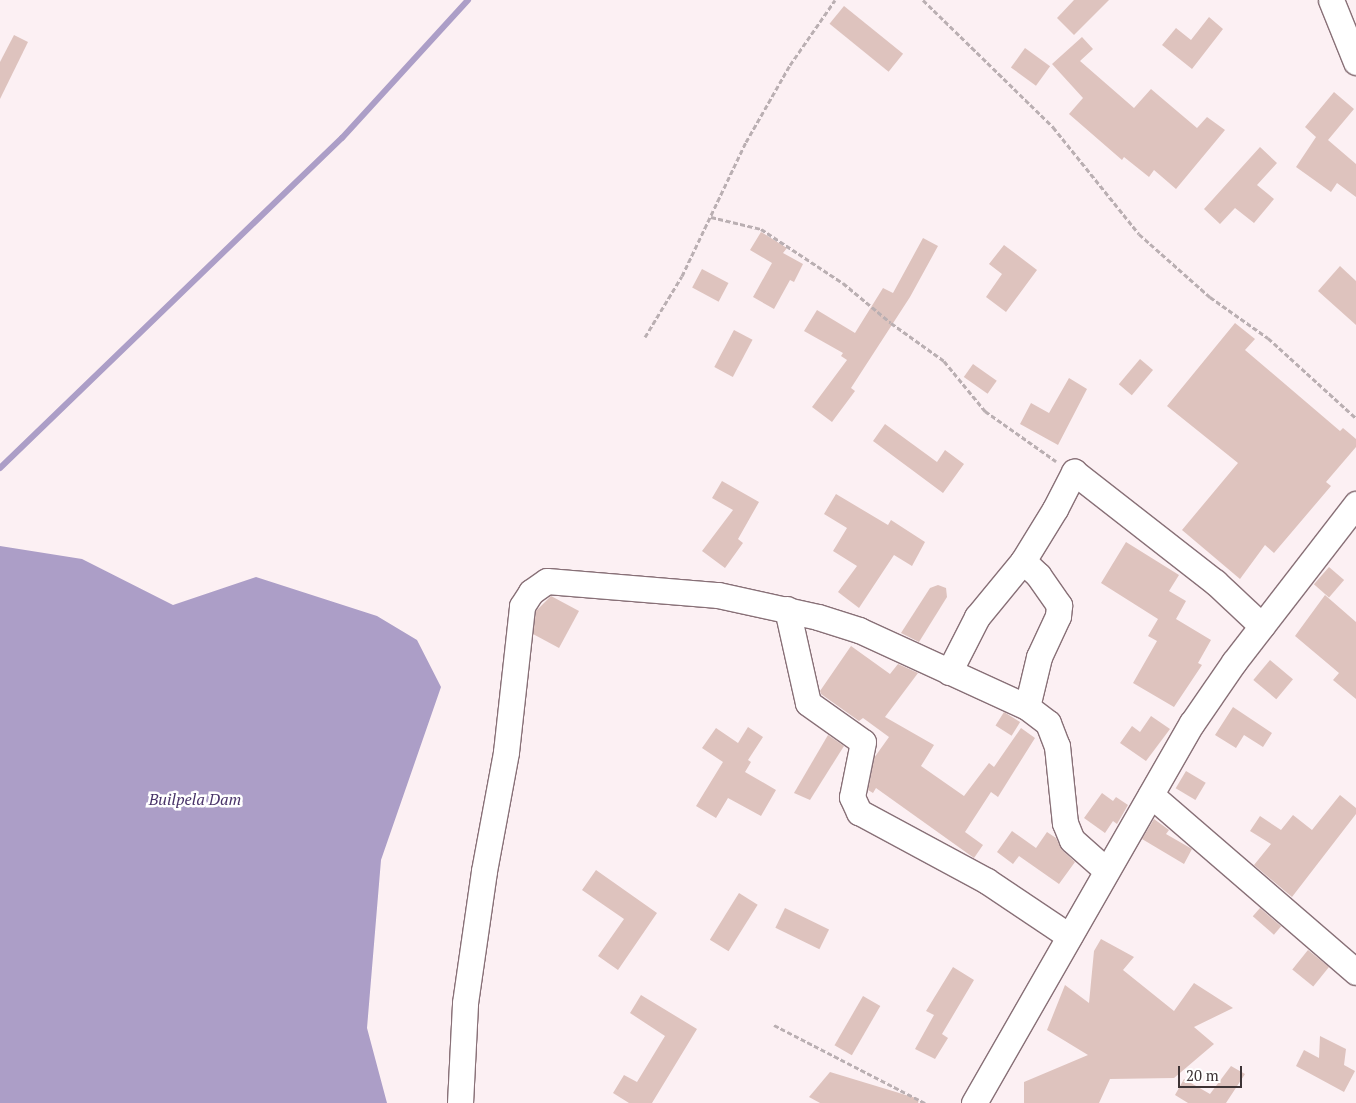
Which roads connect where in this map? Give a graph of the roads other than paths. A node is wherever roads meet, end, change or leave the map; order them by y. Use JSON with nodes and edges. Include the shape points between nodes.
{"nodes":[{"id":1,"x":1331,"y":0,"type":"edge"},
{"id":2,"x":1356,"y":62,"type":"edge"},
{"id":3,"x":1356,"y":504,"type":"edge"},
{"id":4,"x":1023,"y":561,"type":"junction"},
{"id":5,"x":787,"y":609,"type":"junction"},
{"id":6,"x":1262,"y":626,"type":"junction"},
{"id":7,"x":948,"y":672,"type":"junction"},
{"id":8,"x":1027,"y":707,"type":"junction"},
{"id":9,"x":1151,"y":795,"type":"junction"},
{"id":10,"x":1106,"y":870,"type":"junction"},
{"id":11,"x":1068,"y":936,"type":"junction"},
{"id":12,"x":1356,"y":972,"type":"edge"},
{"id":13,"x":460,"y":1103,"type":"edge"},
{"id":14,"x":974,"y":1103,"type":"edge"}],
"edges":[{"from":1,"to":2,"type":"street"},
{"from":3,"to":6,"type":"street"},
{"from":4,"to":6,"type":"street","via":[[1074,472],[1215,582]]},
{"from":4,"to":7,"type":"street","via":[[977,617]]},
{"from":4,"to":8,"type":"street","via":[[1038,575],[1059,605],[1058,616],[1039,657]]},
{"from":5,"to":7,"type":"street","via":[[859,630]]},
{"from":5,"to":11,"type":"street","via":[[808,703],[863,742],[852,797],[859,812],[987,881]]},
{"from":5,"to":13,"type":"street","via":[[718,595],[570,582],[548,581],[531,592],[522,606],[506,752],[484,871],[467,994]]},
{"from":6,"to":9,"type":"street","via":[[1192,722]]},
{"from":7,"to":8,"type":"street"},
{"from":8,"to":10,"type":"street","via":[[1048,723],[1057,746],[1065,823],[1072,840]]},
{"from":9,"to":10,"type":"street"},
{"from":9,"to":12,"type":"street"},
{"from":10,"to":11,"type":"street"},
{"from":11,"to":14,"type":"street"}]}
